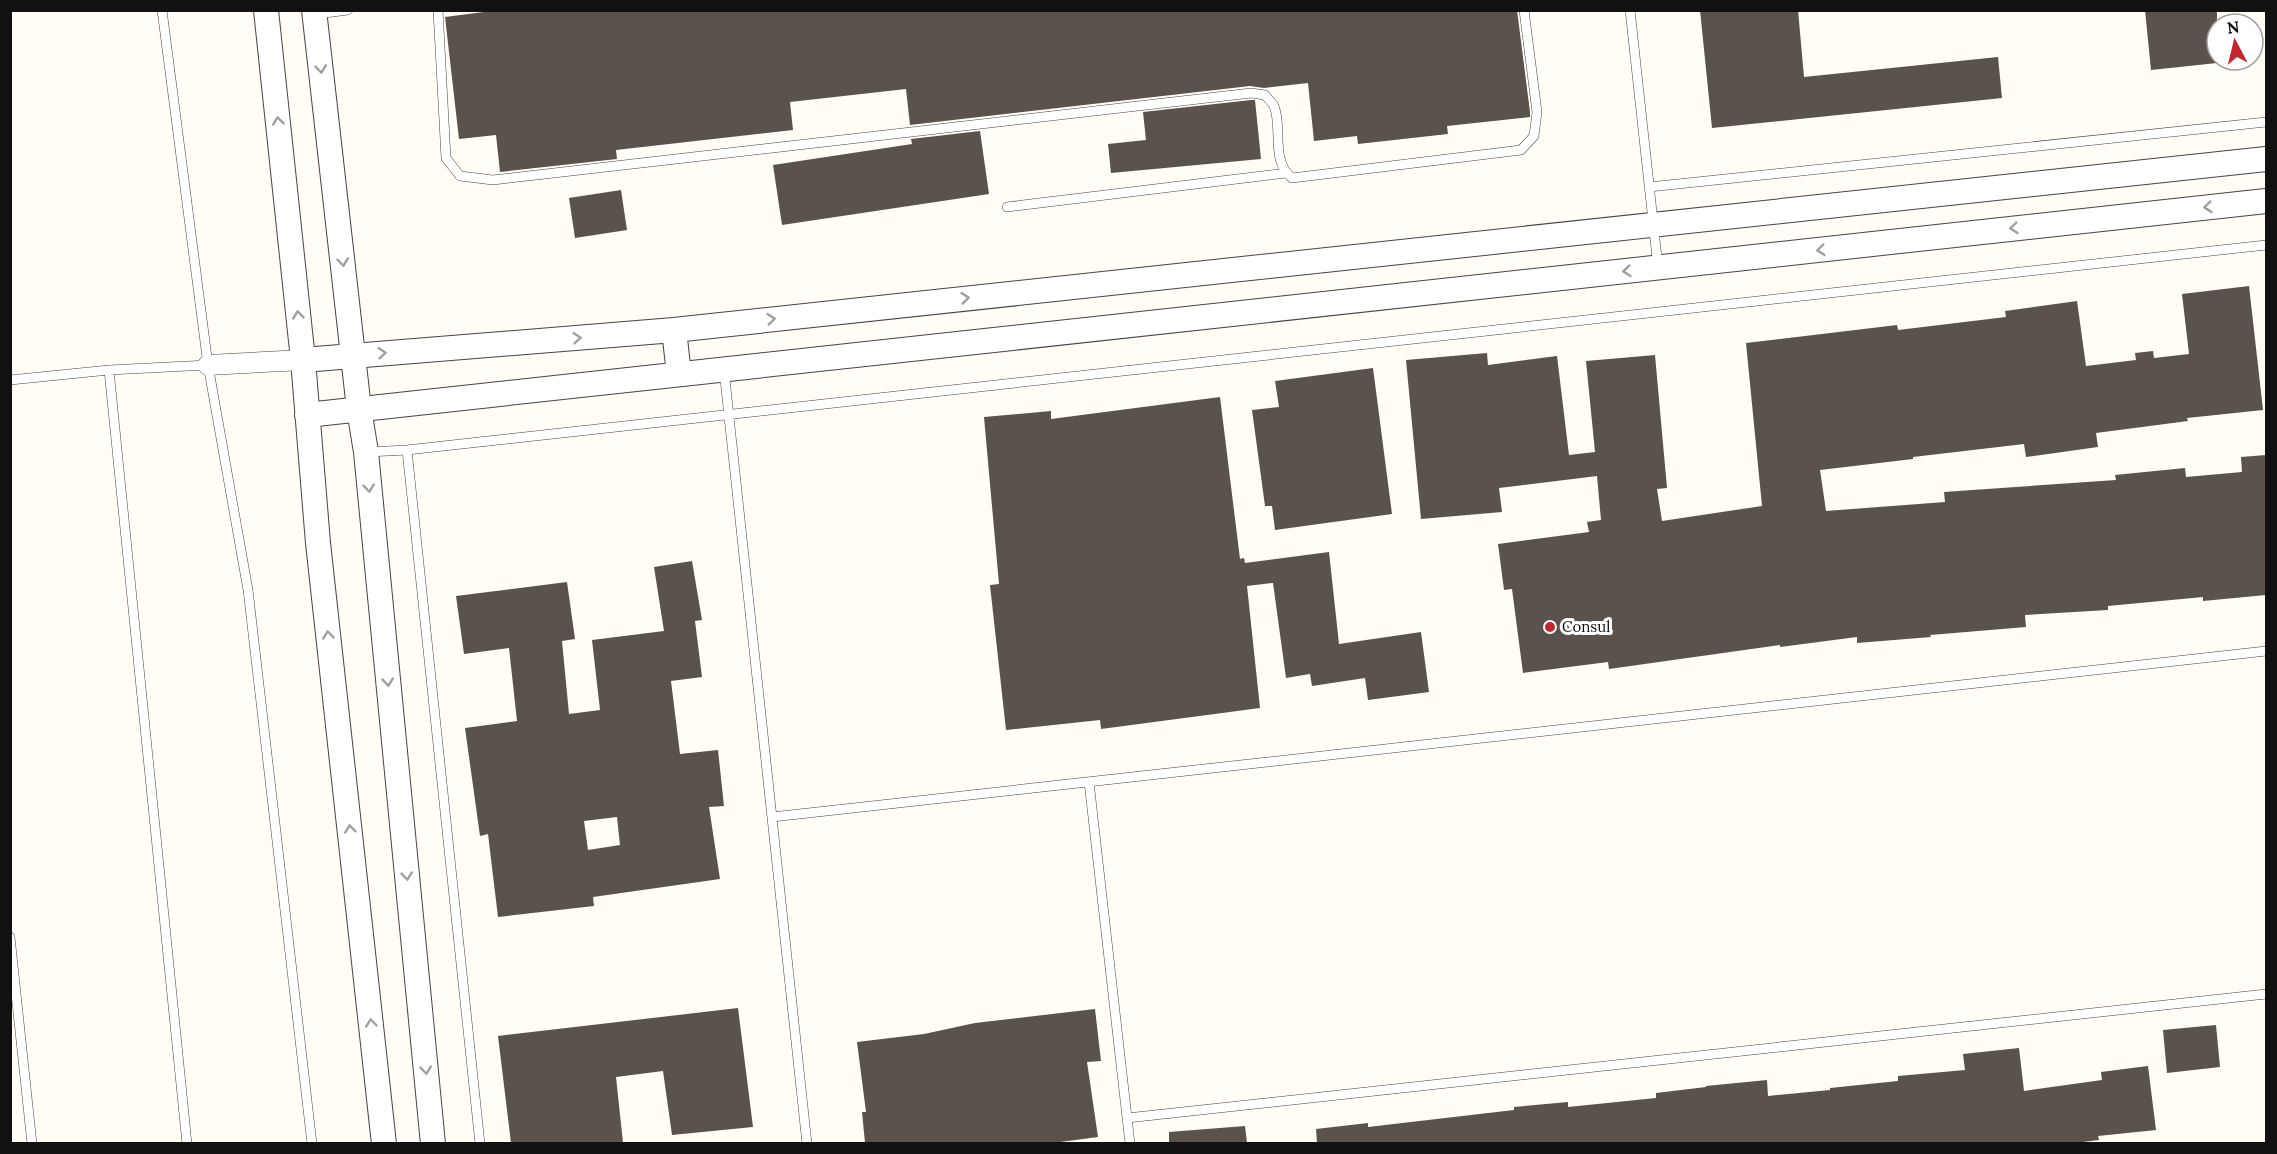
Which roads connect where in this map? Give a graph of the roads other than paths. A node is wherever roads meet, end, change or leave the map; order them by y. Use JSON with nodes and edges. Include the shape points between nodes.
{"nodes":[{"id":1,"x":162,"y":10,"type":"edge"},
{"id":2,"x":266,"y":10,"type":"edge"},
{"id":3,"x":348,"y":10,"type":"edge"},
{"id":4,"x":438,"y":10,"type":"edge"},
{"id":5,"x":1524,"y":10,"type":"edge"},
{"id":6,"x":1630,"y":10,"type":"edge"},
{"id":7,"x":314,"y":12,"type":"edge"},
{"id":8,"x":2266,"y":122,"type":"edge"},
{"id":9,"x":2266,"y":159,"type":"edge"},
{"id":10,"x":1286,"y":173,"type":"junction"},
{"id":11,"x":1649,"y":187,"type":"junction"},
{"id":12,"x":2266,"y":201,"type":"edge"},
{"id":13,"x":1007,"y":207,"type":"dead end"},
{"id":14,"x":1653,"y":224,"type":"junction"},
{"id":15,"x":2266,"y":245,"type":"edge"},
{"id":16,"x":1658,"y":267,"type":"junction"},
{"id":17,"x":674,"y":330,"type":"junction"},
{"id":18,"x":354,"y":356,"type":"junction"},
{"id":19,"x":303,"y":360,"type":"junction"},
{"id":20,"x":208,"y":365,"type":"junction"},
{"id":21,"x":724,"y":369,"type":"junction"},
{"id":22,"x":109,"y":370,"type":"junction"},
{"id":23,"x":679,"y":374,"type":"junction"},
{"id":24,"x":10,"y":380,"type":"edge"},
{"id":25,"x":359,"y":409,"type":"junction"},
{"id":26,"x":729,"y":414,"type":"junction"},
{"id":27,"x":307,"y":415,"type":"junction"},
{"id":28,"x":407,"y":450,"type":"junction"},
{"id":29,"x":366,"y":452,"type":"junction"},
{"id":30,"x":2266,"y":651,"type":"edge"},
{"id":31,"x":1089,"y":782,"type":"junction"},
{"id":32,"x":772,"y":817,"type":"junction"},
{"id":33,"x":10,"y":937,"type":"edge"},
{"id":34,"x":2266,"y":994,"type":"edge"},
{"id":35,"x":1127,"y":1118,"type":"junction"},
{"id":36,"x":32,"y":1143,"type":"edge"},
{"id":37,"x":187,"y":1143,"type":"edge"},
{"id":38,"x":312,"y":1143,"type":"edge"},
{"id":39,"x":384,"y":1143,"type":"edge"},
{"id":40,"x":434,"y":1143,"type":"edge"},
{"id":41,"x":480,"y":1143,"type":"edge"},
{"id":42,"x":807,"y":1143,"type":"edge"},
{"id":43,"x":1130,"y":1143,"type":"edge"}],
"edges":[{"from":1,"to":20,"type":"lane"},
{"from":19,"to":2,"type":"street","one_way":true},
{"from":3,"to":7,"type":"lane"},
{"from":4,"to":10,"type":"lane","via":[[446,158],[460,176],[493,180],[1251,93],[1265,95],[1274,106],[1281,164]]},
{"from":5,"to":10,"type":"lane","via":[[1537,112],[1534,136],[1521,150],[1292,178]]},
{"from":6,"to":11,"type":"lane"},
{"from":7,"to":18,"type":"street","one_way":true},
{"from":8,"to":11,"type":"lane"},
{"from":9,"to":14,"type":"street"},
{"from":10,"to":13,"type":"lane"},
{"from":11,"to":14,"type":"lane"},
{"from":12,"to":16,"type":"street","one_way":true},
{"from":14,"to":16,"type":"lane"},
{"from":17,"to":14,"type":"street","one_way":true},
{"from":15,"to":26,"type":"lane"},
{"from":16,"to":21,"type":"street","one_way":true},
{"from":18,"to":17,"type":"street","one_way":true},
{"from":17,"to":23,"type":"street"},
{"from":18,"to":19,"type":"street"},
{"from":18,"to":25,"type":"street"},
{"from":19,"to":20,"type":"street"},
{"from":19,"to":27,"type":"street"},
{"from":20,"to":22,"type":"lane"},
{"from":20,"to":38,"type":"lane","via":[[248,590]]},
{"from":21,"to":23,"type":"street"},
{"from":21,"to":26,"type":"lane"},
{"from":22,"to":24,"type":"lane"},
{"from":22,"to":37,"type":"lane"},
{"from":23,"to":25,"type":"street"},
{"from":25,"to":27,"type":"street"},
{"from":25,"to":29,"type":"street"},
{"from":26,"to":28,"type":"lane"},
{"from":26,"to":32,"type":"lane"},
{"from":39,"to":27,"type":"street","one_way":true},
{"from":28,"to":29,"type":"lane"},
{"from":28,"to":41,"type":"lane"},
{"from":29,"to":40,"type":"street","one_way":true},
{"from":30,"to":31,"type":"lane"},
{"from":31,"to":32,"type":"lane"},
{"from":31,"to":35,"type":"lane"},
{"from":32,"to":42,"type":"lane"},
{"from":33,"to":36,"type":"lane"},
{"from":34,"to":35,"type":"lane"},
{"from":35,"to":43,"type":"lane"}]}
